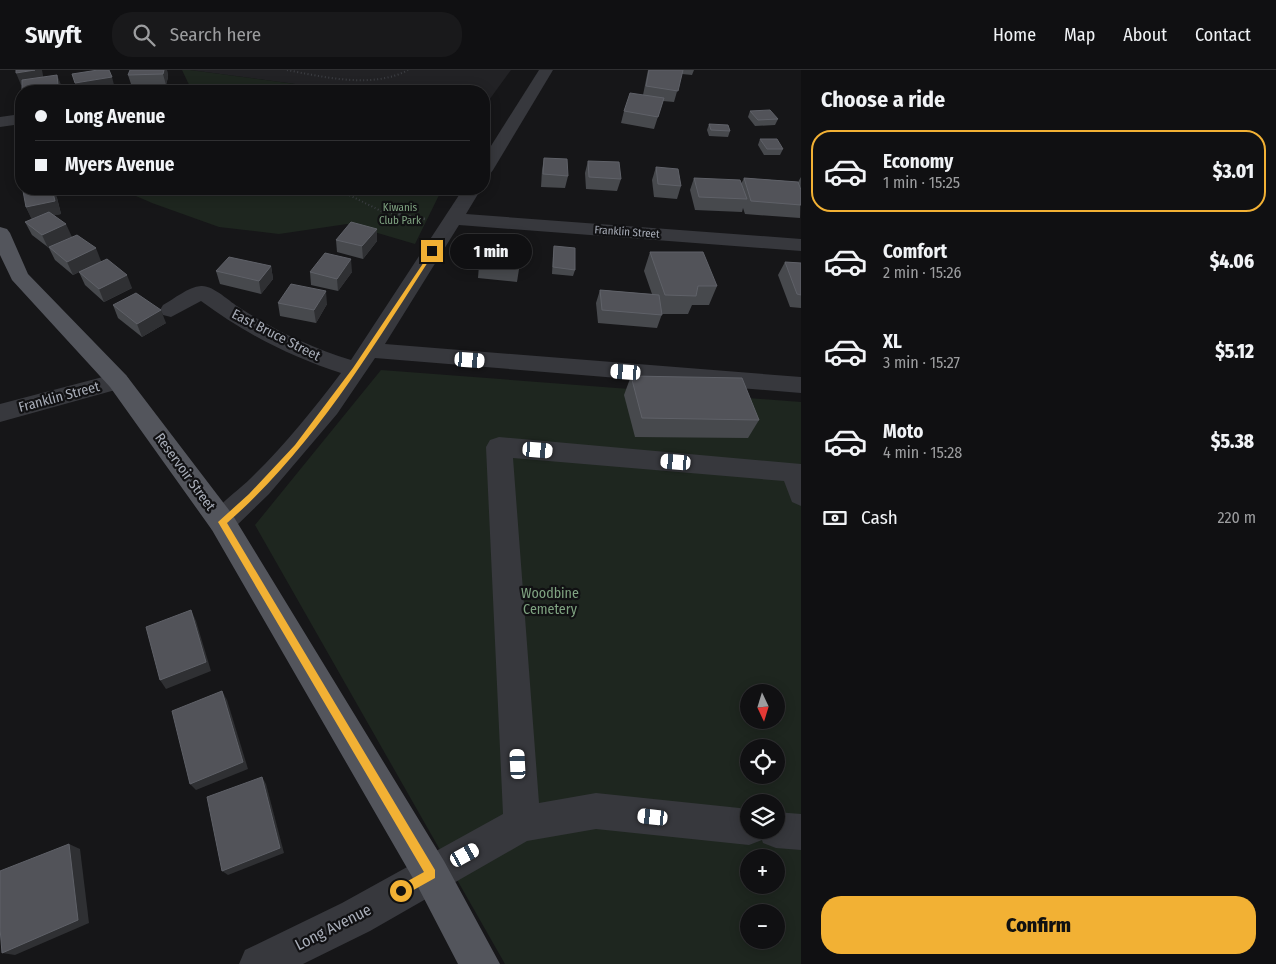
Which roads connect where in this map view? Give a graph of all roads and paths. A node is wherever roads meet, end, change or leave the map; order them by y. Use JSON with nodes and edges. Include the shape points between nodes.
{"nodes":[{"id":1,"x":287,"y":70,"type":"edge"},
{"id":2,"x":408,"y":70,"type":"edge"},
{"id":3,"x":546,"y":70,"type":"edge"},
{"id":4,"x":15,"y":120,"type":"edge"},
{"id":5,"x":0,"y":122,"type":"edge"},
{"id":6,"x":490,"y":160,"type":"edge"},
{"id":7,"x":348,"y":195,"type":"edge"},
{"id":8,"x":468,"y":195,"type":"edge"},
{"id":9,"x":454,"y":217,"type":"junction"},
{"id":10,"x":0,"y":233,"type":"edge"},
{"id":11,"x":801,"y":245,"type":"edge"},
{"id":12,"x":171,"y":310,"type":"dead end"},
{"id":13,"x":368,"y":350,"type":"junction"},
{"id":14,"x":355,"y":369,"type":"junction"},
{"id":15,"x":118,"y":381,"type":"junction"},
{"id":16,"x":801,"y":385,"type":"edge"},
{"id":17,"x":0,"y":412,"type":"edge"},
{"id":18,"x":801,"y":495,"type":"edge"},
{"id":19,"x":222,"y":522,"type":"junction"},
{"id":20,"x":522,"y":824,"type":"junction"},
{"id":21,"x":740,"y":826,"type":"edge"},
{"id":22,"x":785,"y":831,"type":"edge"},
{"id":23,"x":801,"y":832,"type":"edge"},
{"id":24,"x":431,"y":874,"type":"junction"},
{"id":25,"x":259,"y":964,"type":"edge"},
{"id":26,"x":480,"y":964,"type":"edge"}],
"edges":[{"from":1,"to":2,"type":"path","via":[[380,79],[395,78]]},
{"from":3,"to":6,"type":"street"},
{"from":4,"to":5,"type":"street"},
{"from":7,"to":9,"type":"path","via":[[381,212],[429,220]]},
{"from":8,"to":9,"type":"street"},
{"from":9,"to":11,"type":"street","name":"Franklin Street"},
{"from":9,"to":13,"type":"street"},
{"from":10,"to":15,"type":"main road","name":"Reservoir Street","via":[[19,276]]},
{"from":12,"to":14,"type":"street","name":"East Bruce Street","via":[[202,292],[281,340]]},
{"from":13,"to":14,"type":"street"},
{"from":13,"to":16,"type":"street"},
{"from":14,"to":19,"type":"street","via":[[298,447],[252,497]]},
{"from":15,"to":17,"type":"street","name":"Franklin Street"},
{"from":15,"to":19,"type":"main road","name":"Reservoir Street"},
{"from":18,"to":20,"type":"street","via":[[794,472],[499,447]]},
{"from":19,"to":24,"type":"main road","name":"Reservoir Street"},
{"from":20,"to":21,"type":"street","name":"Long Avenue","via":[[596,811]]},
{"from":20,"to":24,"type":"street","name":"Long Avenue"},
{"from":22,"to":23,"type":"street"},
{"from":24,"to":25,"type":"street","name":"Long Avenue","via":[[356,917]]},
{"from":24,"to":26,"type":"main road","name":"Reservoir Street"}]}
